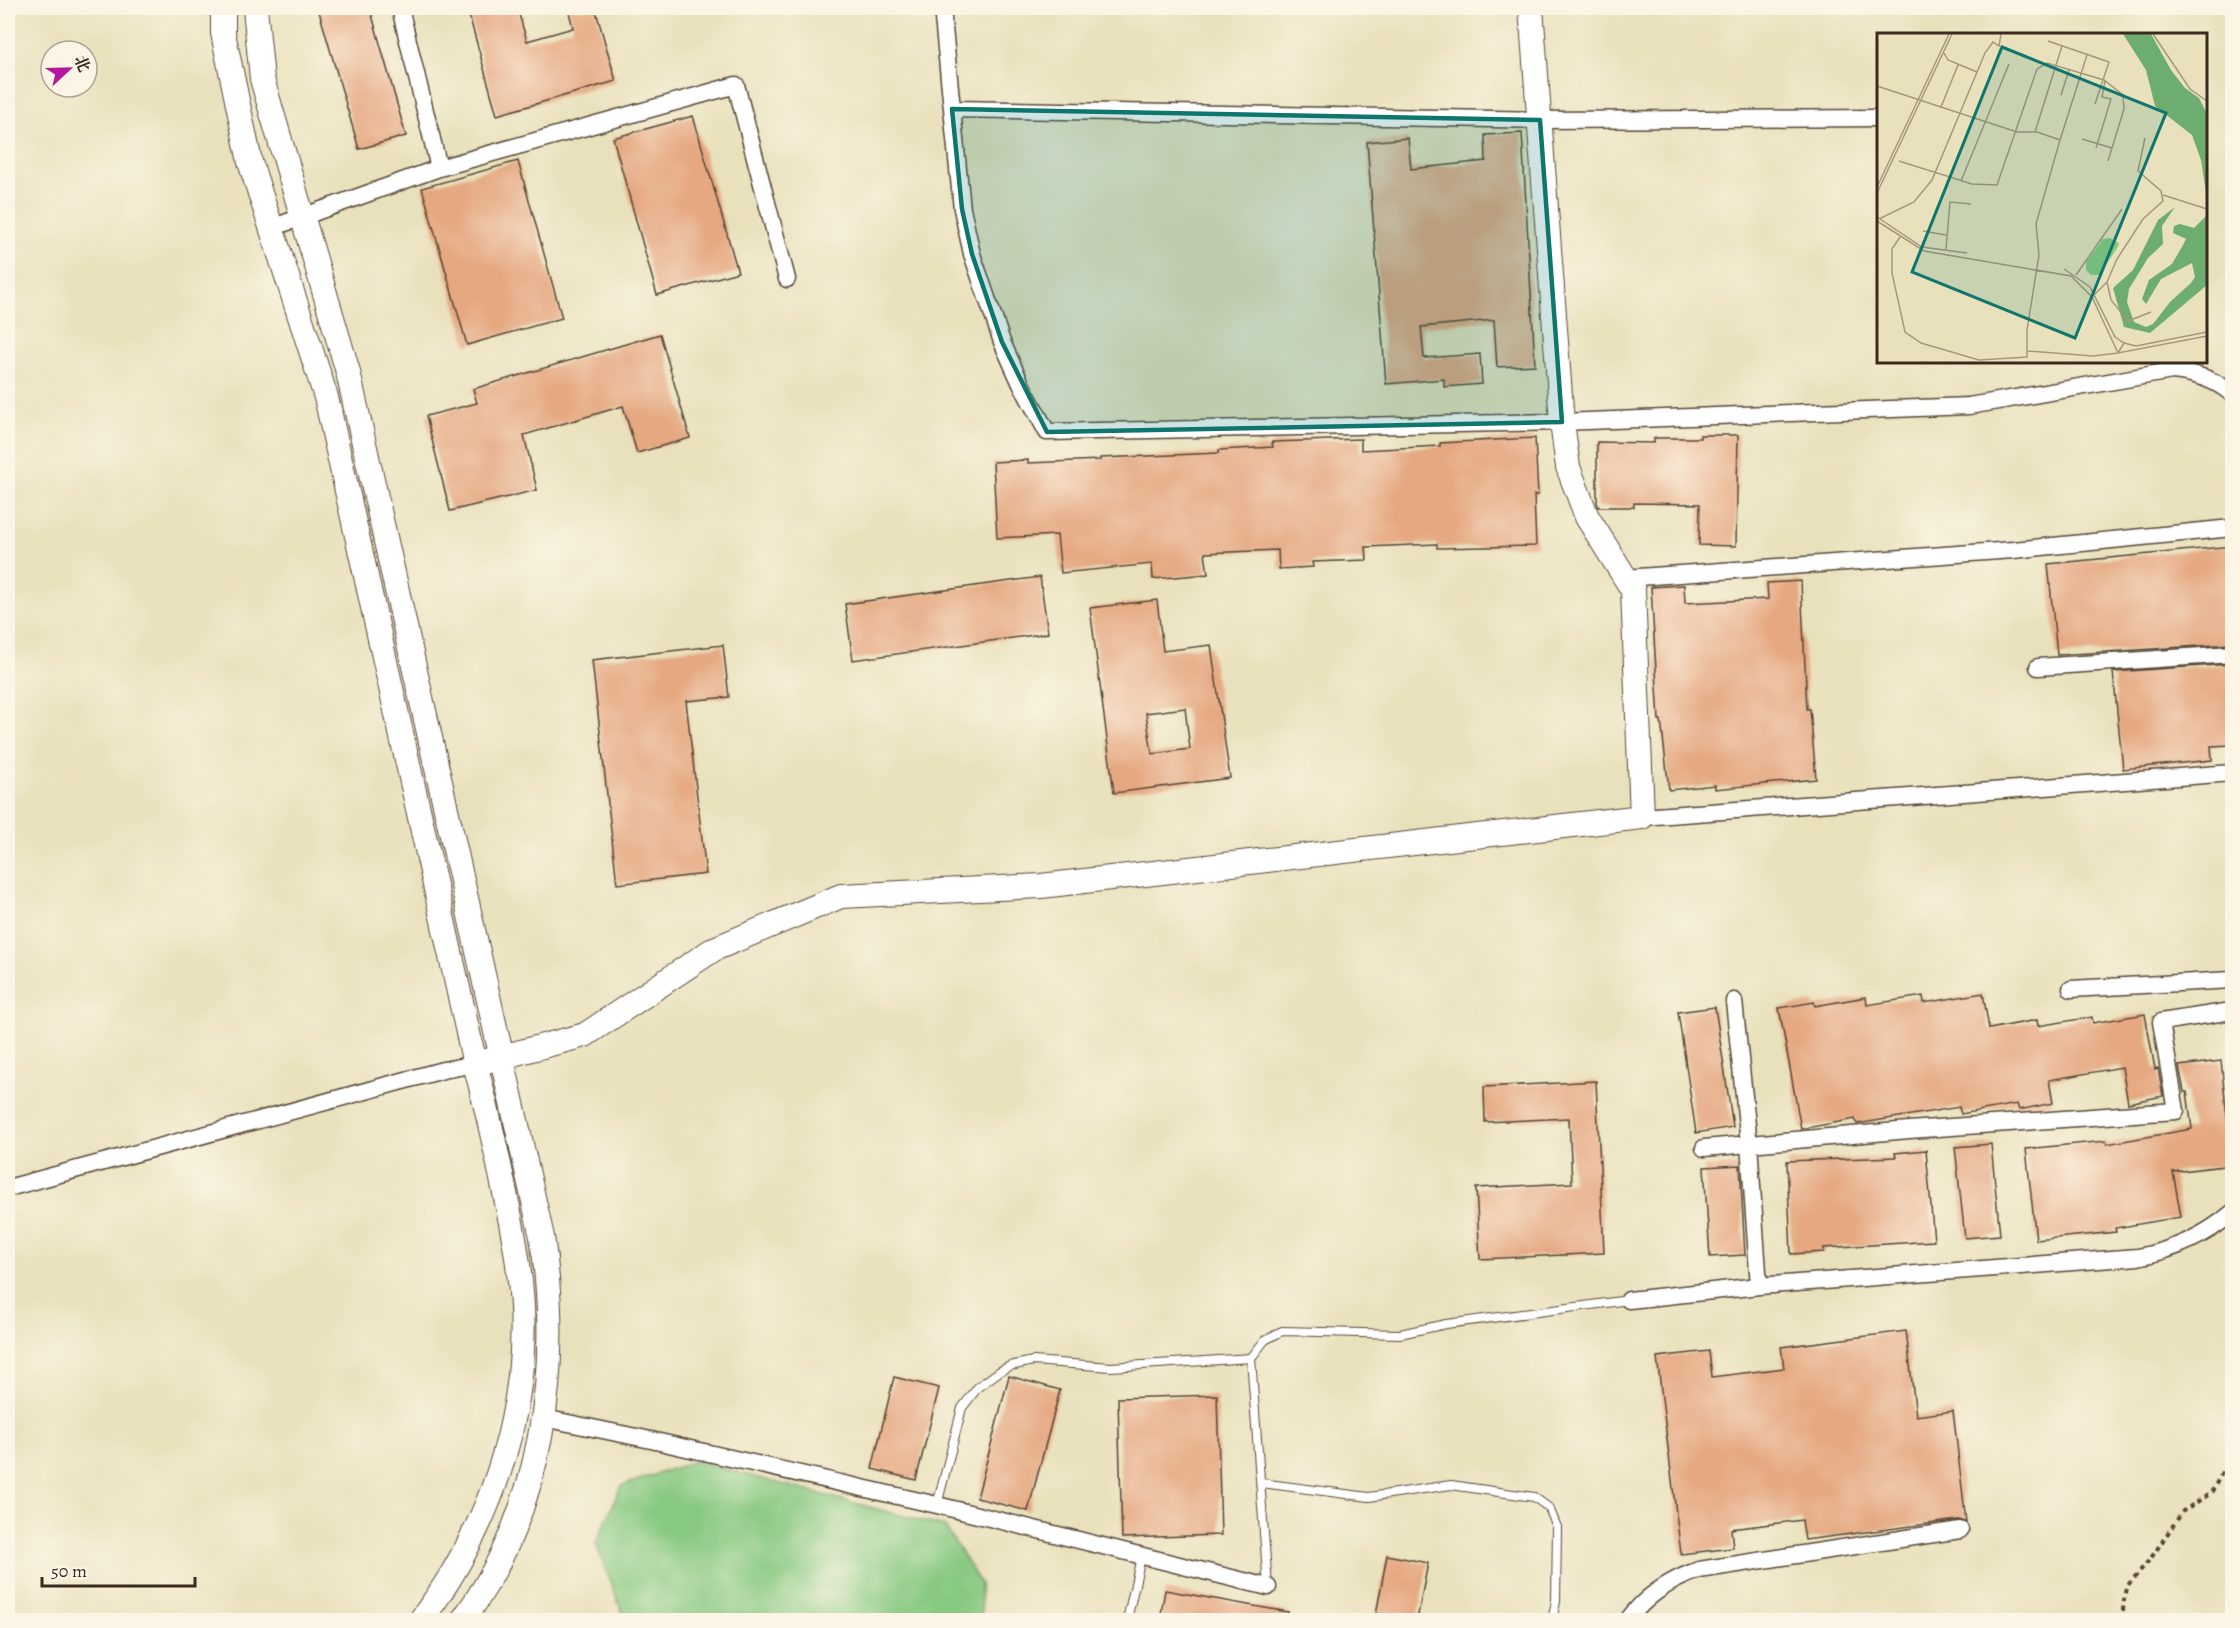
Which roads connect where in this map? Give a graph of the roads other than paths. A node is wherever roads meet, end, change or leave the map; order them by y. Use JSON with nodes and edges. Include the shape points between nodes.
{"nodes":[{"id":1,"x":223,"y":8,"type":"edge"},
{"id":2,"x":255,"y":8,"type":"edge"},
{"id":3,"x":400,"y":8,"type":"edge"},
{"id":4,"x":942,"y":8,"type":"edge"},
{"id":5,"x":1531,"y":8,"type":"edge"},
{"id":6,"x":952,"y":109,"type":"junction"},
{"id":7,"x":1877,"y":118,"type":"edge"},
{"id":8,"x":1540,"y":120,"type":"junction"},
{"id":9,"x":439,"y":168,"type":"junction"},
{"id":10,"x":302,"y":217,"type":"junction"},
{"id":11,"x":271,"y":228,"type":"junction"},
{"id":12,"x":787,"y":279,"type":"dead end"},
{"id":13,"x":2232,"y":394,"type":"edge"},
{"id":14,"x":1562,"y":422,"type":"junction"},
{"id":15,"x":2232,"y":528,"type":"edge"},
{"id":16,"x":1625,"y":578,"type":"junction"},
{"id":17,"x":2232,"y":654,"type":"edge"},
{"id":18,"x":2038,"y":667,"type":"dead end"},
{"id":19,"x":2232,"y":773,"type":"edge"},
{"id":20,"x":1642,"y":817,"type":"junction"},
{"id":21,"x":2232,"y":980,"type":"edge"},
{"id":22,"x":2071,"y":989,"type":"dead end"},
{"id":23,"x":1734,"y":1001,"type":"dead end"},
{"id":24,"x":2232,"y":1011,"type":"edge"},
{"id":25,"x":502,"y":1057,"type":"junction"},
{"id":26,"x":475,"y":1064,"type":"junction"},
{"id":27,"x":1749,"y":1144,"type":"junction"},
{"id":28,"x":1704,"y":1148,"type":"dead end"},
{"id":29,"x":8,"y":1188,"type":"edge"},
{"id":30,"x":2232,"y":1213,"type":"edge"},
{"id":31,"x":1759,"y":1286,"type":"junction"},
{"id":32,"x":1629,"y":1300,"type":"joint"},
{"id":33,"x":1251,"y":1358,"type":"junction"},
{"id":34,"x":544,"y":1418,"type":"junction"},
{"id":35,"x":1261,"y":1483,"type":"junction"},
{"id":36,"x":937,"y":1505,"type":"junction"},
{"id":37,"x":1960,"y":1530,"type":"dead end"},
{"id":38,"x":1141,"y":1557,"type":"junction"},
{"id":39,"x":1268,"y":1587,"type":"joint"},
{"id":40,"x":421,"y":1620,"type":"edge"},
{"id":41,"x":463,"y":1620,"type":"edge"},
{"id":42,"x":1127,"y":1620,"type":"edge"},
{"id":43,"x":1552,"y":1620,"type":"edge"},
{"id":44,"x":1628,"y":1620,"type":"edge"}],
"edges":[{"from":1,"to":11,"type":"main road","via":[[224,33],[250,162]]},
{"from":2,"to":10,"type":"main road","via":[[262,79]]},
{"from":3,"to":9,"type":"street"},
{"from":4,"to":6,"type":"street"},
{"from":5,"to":8,"type":"main road"},
{"from":6,"to":8,"type":"street"},
{"from":6,"to":14,"type":"street","via":[[962,209],[972,254],[1002,342],[1047,432]]},
{"from":7,"to":8,"type":"street"},
{"from":8,"to":14,"type":"main road"},
{"from":9,"to":10,"type":"street"},
{"from":9,"to":12,"type":"street","via":[[736,85]]},
{"from":10,"to":11,"type":"street"},
{"from":10,"to":25,"type":"main road","via":[[348,372]]},
{"from":11,"to":26,"type":"main road","via":[[326,397]]},
{"from":13,"to":14,"type":"street","via":[[2201,376],[2172,371],[1970,405]]},
{"from":14,"to":16,"type":"main road","via":[[1568,467],[1587,517]]},
{"from":15,"to":16,"type":"street","via":[[2013,550]]},
{"from":16,"to":20,"type":"main road","via":[[1633,590]]},
{"from":17,"to":18,"type":"street"},
{"from":19,"to":20,"type":"street"},
{"from":20,"to":25,"type":"main road","via":[[1041,886],[841,896],[714,949],[585,1035]]},
{"from":21,"to":22,"type":"street"},
{"from":23,"to":27,"type":"street"},
{"from":24,"to":27,"type":"street","via":[[2161,1022],[2176,1110]]},
{"from":25,"to":26,"type":"main road"},
{"from":25,"to":34,"type":"main road","via":[[548,1276],[551,1355]]},
{"from":26,"to":29,"type":"street"},
{"from":26,"to":40,"type":"main road","via":[[514,1233],[522,1308],[519,1382],[505,1455],[483,1517],[446,1586]]},
{"from":27,"to":28,"type":"street"},
{"from":27,"to":31,"type":"street"},
{"from":30,"to":31,"type":"street","via":[[2181,1246],[2138,1257]]},
{"from":31,"to":32,"type":"street"},
{"from":32,"to":33,"type":"lane","via":[[1446,1324],[1400,1334],[1282,1331],[1265,1340]]},
{"from":33,"to":35,"type":"lane"},
{"from":33,"to":36,"type":"lane","via":[[1111,1367],[1033,1361],[1010,1366],[978,1387],[962,1408]]},
{"from":34,"to":36,"type":"street"},
{"from":34,"to":41,"type":"main road","via":[[520,1509],[488,1581]]},
{"from":35,"to":39,"type":"lane"},
{"from":35,"to":43,"type":"lane","via":[[1369,1497],[1451,1485],[1533,1497],[1549,1508],[1557,1527],[1556,1602]]},
{"from":36,"to":38,"type":"street"},
{"from":37,"to":44,"type":"street","via":[[1699,1570],[1653,1593]]},
{"from":38,"to":39,"type":"street"},
{"from":38,"to":42,"type":"lane"}]}
